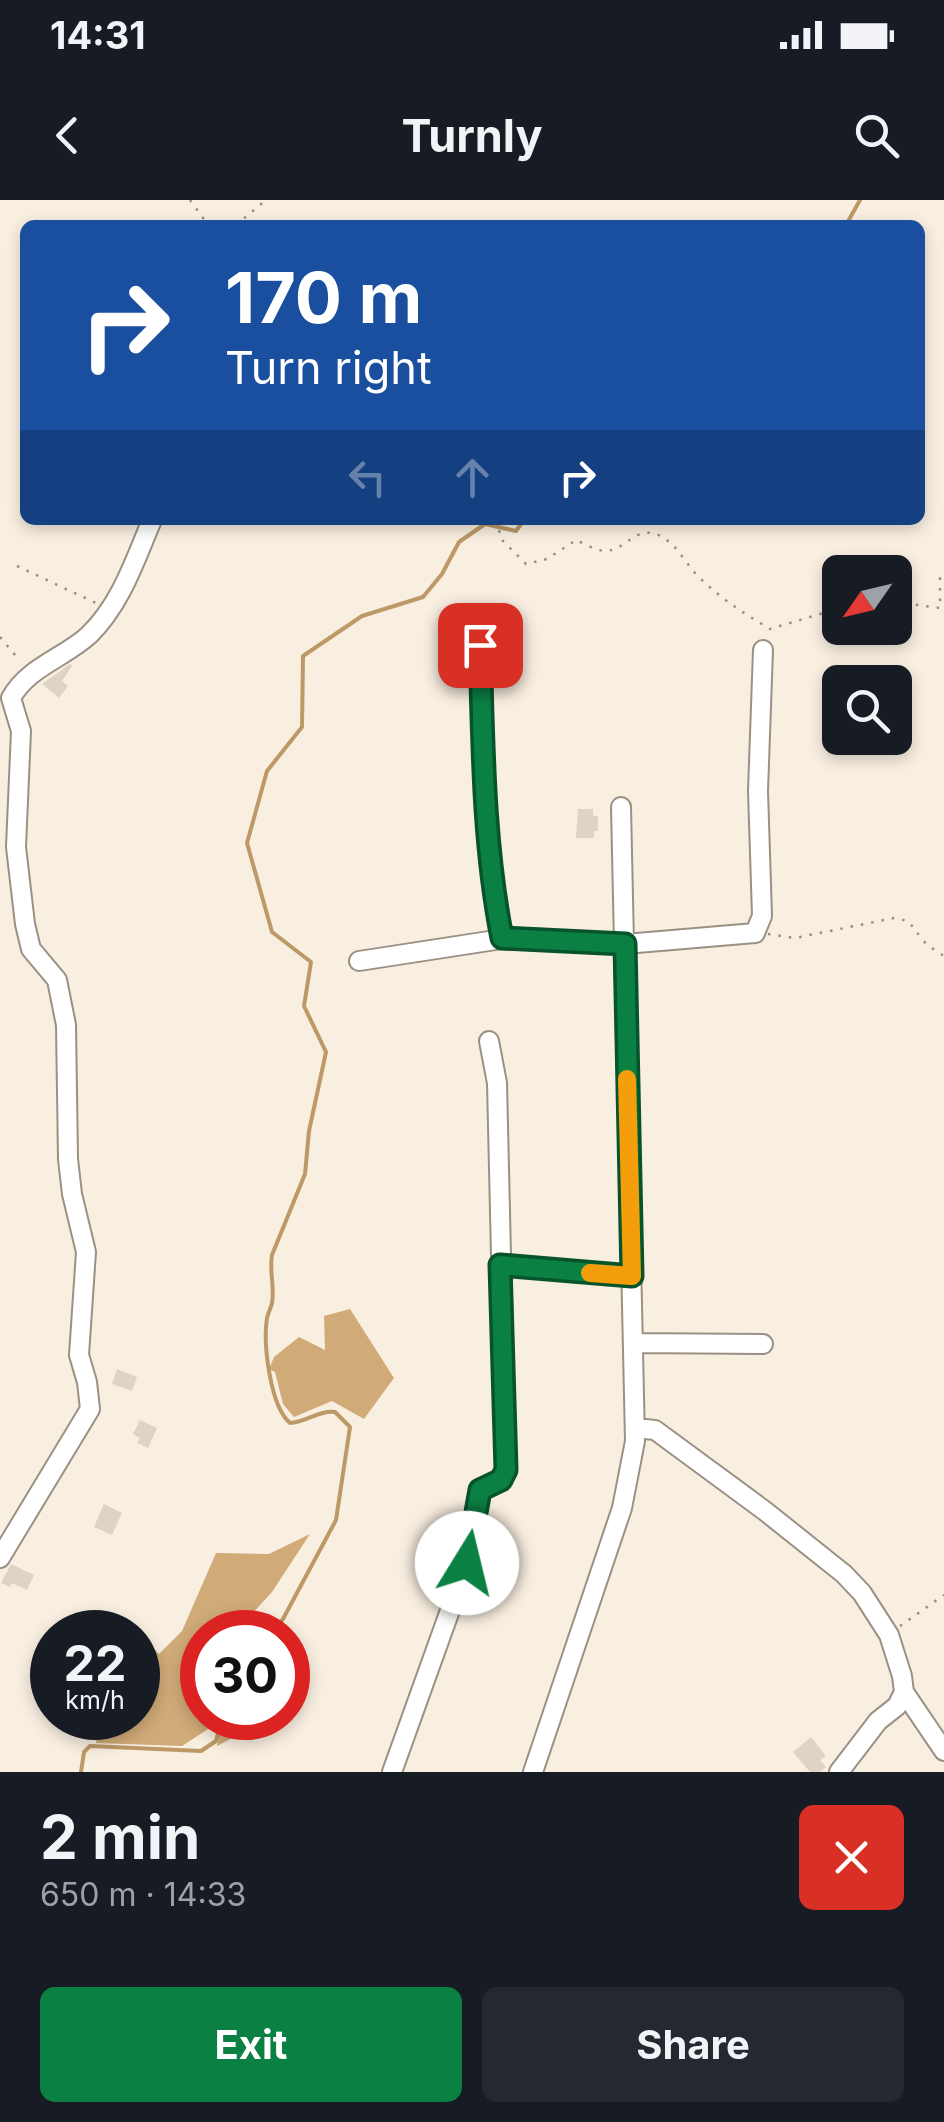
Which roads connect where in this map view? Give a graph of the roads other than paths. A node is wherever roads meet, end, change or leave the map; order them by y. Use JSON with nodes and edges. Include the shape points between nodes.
{"nodes":[{"id":1,"x":150,"y":525,"type":"edge"},
{"id":2,"x":480,"y":645,"type":"dead end"},
{"id":3,"x":764,"y":650,"type":"dead end"},
{"id":4,"x":621,"y":807,"type":"dead end"},
{"id":5,"x":502,"y":938,"type":"junction"},
{"id":6,"x":625,"y":944,"type":"junction"},
{"id":7,"x":359,"y":960,"type":"dead end"},
{"id":8,"x":489,"y":1041,"type":"dead end"},
{"id":9,"x":500,"y":1265,"type":"junction"},
{"id":10,"x":632,"y":1276,"type":"junction"},
{"id":11,"x":634,"y":1343,"type":"junction"},
{"id":12,"x":764,"y":1344,"type":"dead end"},
{"id":13,"x":635,"y":1428,"type":"junction"},
{"id":14,"x":0,"y":1558,"type":"edge"},
{"id":15,"x":904,"y":1692,"type":"junction"},
{"id":16,"x":944,"y":1751,"type":"edge"},
{"id":17,"x":392,"y":1772,"type":"edge"},
{"id":18,"x":533,"y":1772,"type":"edge"},
{"id":19,"x":839,"y":1772,"type":"edge"}],
"edges":[{"from":1,"to":14,"type":"street","via":[[111,610],[17,686],[11,698],[20,731],[16,846],[28,938],[57,980],[66,1025],[68,1159],[86,1252],[78,1355],[90,1409]]},
{"from":2,"to":5,"type":"street","via":[[485,798]]},
{"from":3,"to":6,"type":"street","via":[[762,916],[755,932]]},
{"from":4,"to":6,"type":"street"},
{"from":5,"to":6,"type":"street"},
{"from":5,"to":7,"type":"street"},
{"from":6,"to":10,"type":"street"},
{"from":8,"to":9,"type":"street","via":[[497,1083]]},
{"from":9,"to":10,"type":"street"},
{"from":9,"to":17,"type":"street","via":[[506,1470],[480,1490],[467,1563]]},
{"from":10,"to":11,"type":"street"},
{"from":11,"to":12,"type":"street"},
{"from":11,"to":13,"type":"street"},
{"from":13,"to":15,"type":"street","via":[[655,1430],[844,1574],[888,1635]]},
{"from":13,"to":18,"type":"street","via":[[622,1508]]},
{"from":15,"to":16,"type":"street"},
{"from":15,"to":19,"type":"street"}]}
